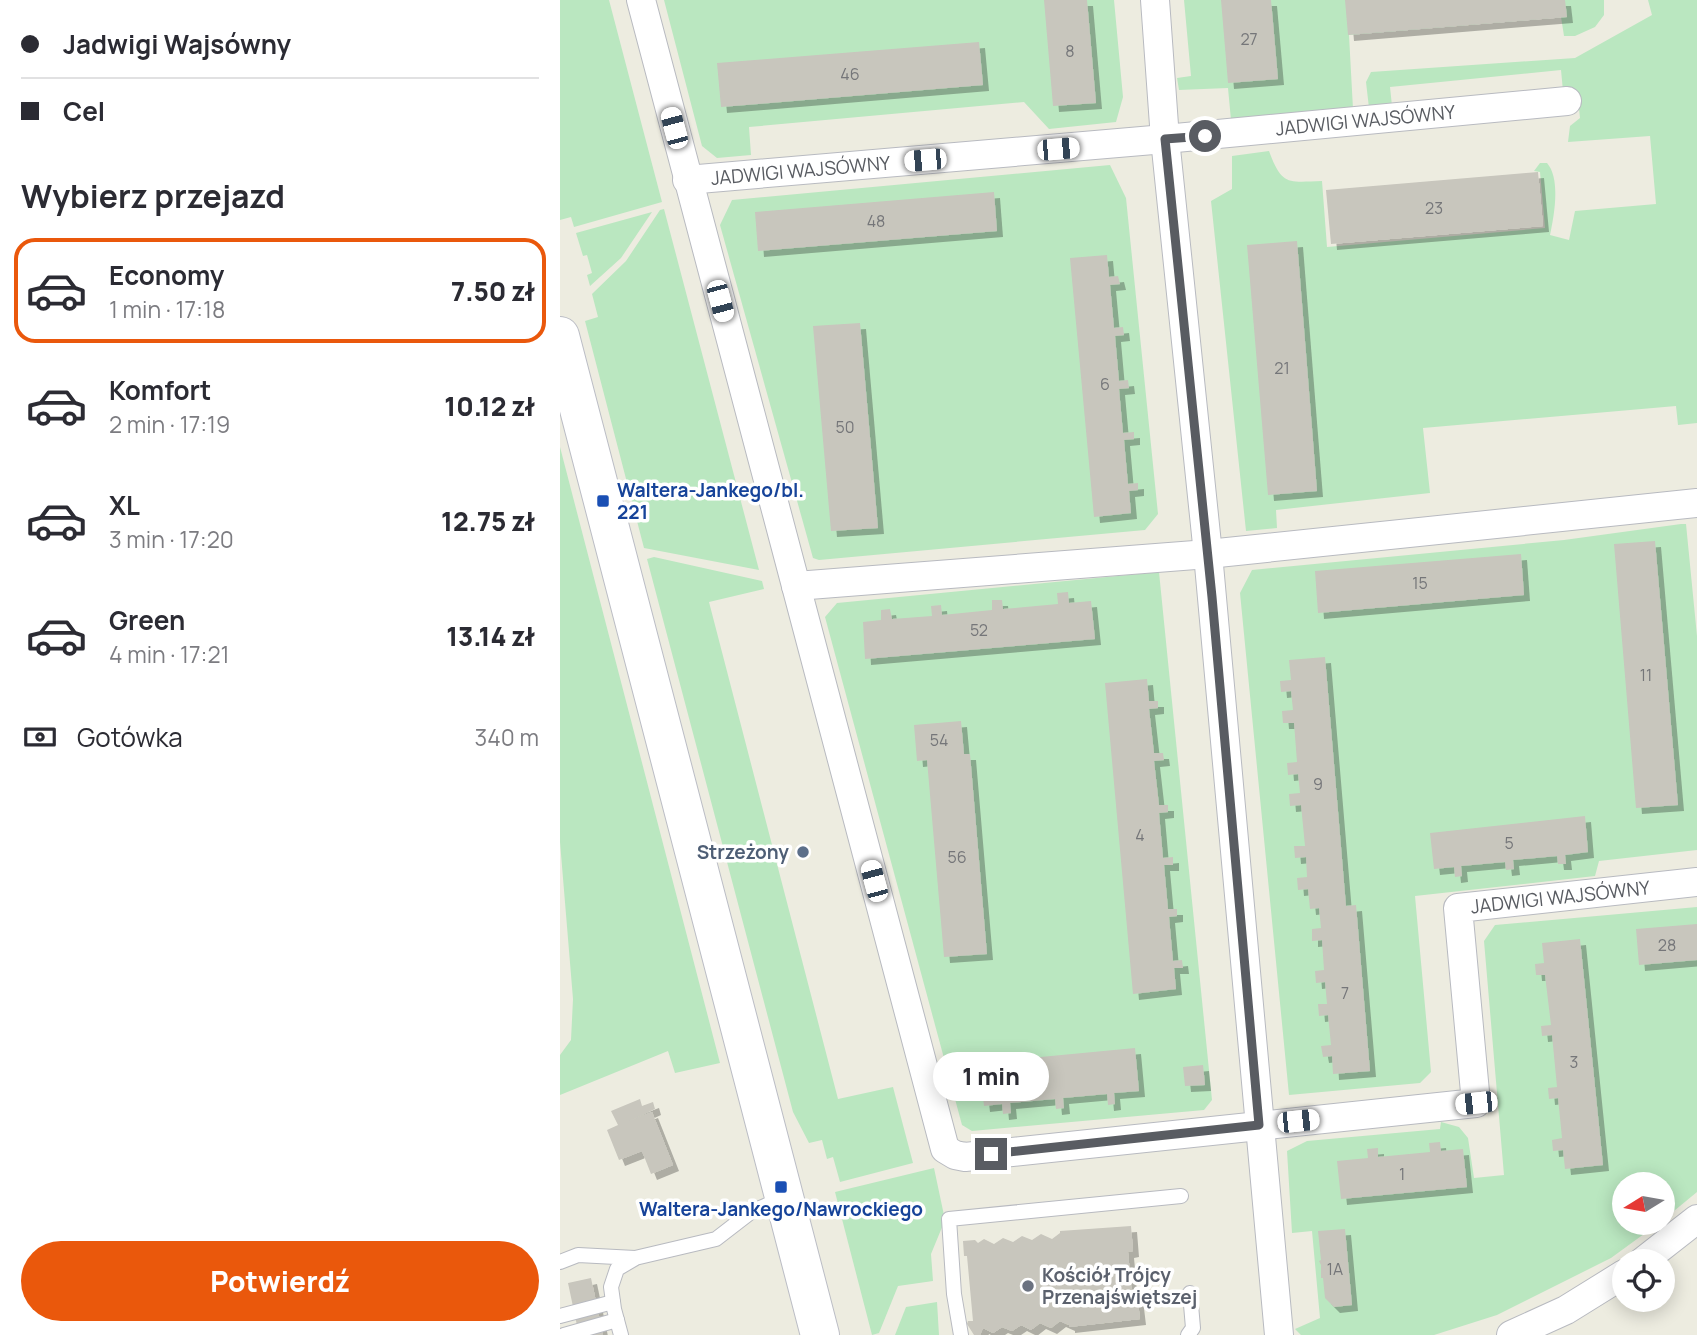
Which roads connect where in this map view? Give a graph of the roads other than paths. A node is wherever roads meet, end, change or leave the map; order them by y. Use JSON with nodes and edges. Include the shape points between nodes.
{"nodes":[{"id":1,"x":641,"y":0,"type":"edge"},
{"id":2,"x":1155,"y":0,"type":"edge"},
{"id":3,"x":1567,"y":101,"type":"dead end"},
{"id":4,"x":1165,"y":139,"type":"junction"},
{"id":5,"x":687,"y":180,"type":"junction"},
{"id":6,"x":560,"y":336,"type":"edge"},
{"id":7,"x":565,"y":373,"type":"edge"},
{"id":8,"x":1697,"y":503,"type":"edge"},
{"id":9,"x":1208,"y":554,"type":"junction"},
{"id":10,"x":796,"y":586,"type":"junction"},
{"id":11,"x":1697,"y":882,"type":"edge"},
{"id":12,"x":1259,"y":1125,"type":"junction"},
{"id":13,"x":1181,"y":1196,"type":"dead end"},
{"id":14,"x":784,"y":1198,"type":"junction"},
{"id":15,"x":1697,"y":1219,"type":"edge"},
{"id":16,"x":1659,"y":1249,"type":"edge"},
{"id":17,"x":635,"y":1258,"type":"junction"},
{"id":18,"x":560,"y":1262,"type":"edge"},
{"id":19,"x":1612,"y":1281,"type":"edge"},
{"id":20,"x":1190,"y":1293,"type":"dead end"},
{"id":21,"x":613,"y":1302,"type":"junction"},
{"id":22,"x":560,"y":1316,"type":"edge"},
{"id":23,"x":617,"y":1320,"type":"junction"},
{"id":24,"x":560,"y":1329,"type":"edge"},
{"id":25,"x":563,"y":1335,"type":"edge"},
{"id":26,"x":621,"y":1335,"type":"edge"},
{"id":27,"x":820,"y":1335,"type":"edge"},
{"id":28,"x":961,"y":1335,"type":"edge"},
{"id":29,"x":1188,"y":1335,"type":"edge"},
{"id":30,"x":1279,"y":1335,"type":"edge"},
{"id":31,"x":1511,"y":1335,"type":"edge"}],
"edges":[{"from":1,"to":5,"type":"street"},
{"from":2,"to":4,"type":"street"},
{"from":3,"to":4,"type":"street","name":"JADWIGI WAJSÓWNY"},
{"from":4,"to":5,"type":"street","name":"JADWIGI WAJSÓWNY"},
{"from":4,"to":9,"type":"street"},
{"from":5,"to":10,"type":"street"},
{"from":6,"to":7,"type":"street"},
{"from":7,"to":14,"type":"street"},
{"from":8,"to":9,"type":"street"},
{"from":9,"to":10,"type":"street"},
{"from":9,"to":12,"type":"street"},
{"from":10,"to":12,"type":"street","via":[[946,1149],[965,1157]]},
{"from":11,"to":12,"type":"street","name":"JADWIGI WAJSÓWNY","via":[[1458,908],[1476,1103]]},
{"from":12,"to":30,"type":"street"},
{"from":13,"to":28,"type":"lane","via":[[949,1219]]},
{"from":14,"to":17,"type":"lane","via":[[751,1212],[716,1239]]},
{"from":14,"to":27,"type":"street"},
{"from":15,"to":16,"type":"street"},
{"from":17,"to":18,"type":"lane","via":[[578,1255]]},
{"from":17,"to":21,"type":"lane","via":[[617,1269],[611,1287]]},
{"from":19,"to":31,"type":"street","via":[[1566,1310]]},
{"from":20,"to":29,"type":"lane","via":[[1193,1328]]},
{"from":21,"to":22,"type":"lane"},
{"from":21,"to":23,"type":"lane"},
{"from":23,"to":25,"type":"lane"},
{"from":23,"to":26,"type":"lane"},
{"from":24,"to":25,"type":"lane"}]}
